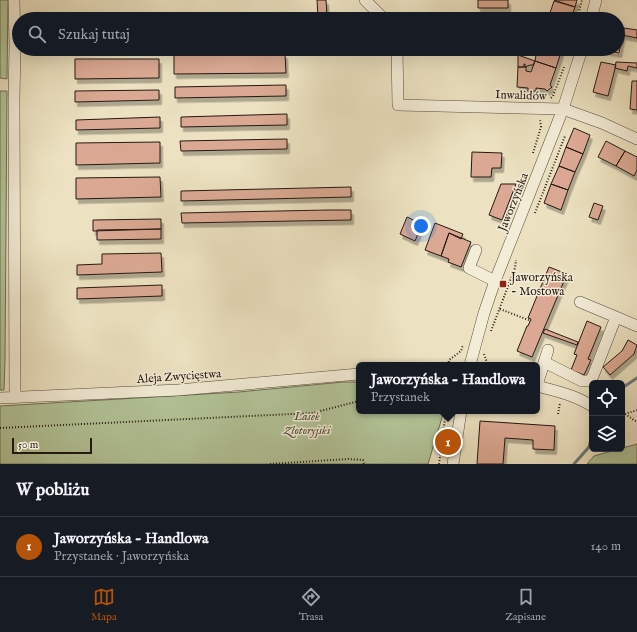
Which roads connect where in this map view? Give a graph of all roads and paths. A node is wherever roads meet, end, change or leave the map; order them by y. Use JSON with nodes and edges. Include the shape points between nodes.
{"nodes":[{"id":1,"x":14,"y":0,"type":"edge"},
{"id":2,"x":365,"y":0,"type":"edge"},
{"id":3,"x":582,"y":0,"type":"edge"},
{"id":4,"x":596,"y":0,"type":"edge"},
{"id":5,"x":14,"y":12,"type":"edge"},
{"id":6,"x":377,"y":12,"type":"edge"},
{"id":7,"x":579,"y":12,"type":"edge"},
{"id":8,"x":593,"y":12,"type":"edge"},
{"id":9,"x":15,"y":56,"type":"edge"},
{"id":10,"x":396,"y":56,"type":"edge"},
{"id":11,"x":580,"y":56,"type":"edge"},
{"id":12,"x":564,"y":65,"type":"dead end"},
{"id":13,"x":547,"y":100,"type":"dead end"},
{"id":14,"x":563,"y":109,"type":"junction"},
{"id":15,"x":565,"y":136,"type":"dead end"},
{"id":16,"x":637,"y":139,"type":"edge"},
{"id":17,"x":535,"y":213,"type":"dead end"},
{"id":18,"x":476,"y":250,"type":"dead end"},
{"id":19,"x":516,"y":255,"type":"dead end"},
{"id":20,"x":495,"y":281,"type":"junction"},
{"id":21,"x":580,"y":302,"type":"dead end"},
{"id":22,"x":500,"y":309,"type":"junction"},
{"id":23,"x":616,"y":317,"type":"junction"},
{"id":24,"x":530,"y":321,"type":"dead end"},
{"id":25,"x":637,"y":326,"type":"edge"},
{"id":26,"x":489,"y":336,"type":"dead end"},
{"id":27,"x":548,"y":350,"type":"dead end"},
{"id":28,"x":485,"y":351,"type":"dead end"},
{"id":29,"x":471,"y":362,"type":"edge"},
{"id":30,"x":487,"y":362,"type":"edge"},
{"id":31,"x":544,"y":362,"type":"junction"},
{"id":32,"x":356,"y":374,"type":"edge"},
{"id":33,"x":540,"y":375,"type":"edge"},
{"id":34,"x":540,"y":386,"type":"edge"},
{"id":35,"x":0,"y":398,"type":"edge"},
{"id":36,"x":15,"y":398,"type":"junction"},
{"id":37,"x":356,"y":402,"type":"edge"},
{"id":38,"x":589,"y":404,"type":"edge"},
{"id":39,"x":637,"y":410,"type":"edge"},
{"id":40,"x":448,"y":414,"type":"edge"},
{"id":41,"x":460,"y":414,"type":"edge"},
{"id":42,"x":625,"y":414,"type":"edge"},
{"id":43,"x":625,"y":415,"type":"edge"},
{"id":44,"x":637,"y":422,"type":"edge"},
{"id":45,"x":0,"y":428,"type":"edge"},
{"id":46,"x":270,"y":464,"type":"edge"},
{"id":47,"x":364,"y":464,"type":"edge"},
{"id":48,"x":439,"y":464,"type":"edge"},
{"id":49,"x":453,"y":464,"type":"edge"}],
"edges":[{"from":1,"to":5,"type":"street"},
{"from":2,"to":6,"type":"street"},
{"from":3,"to":7,"type":"path"},
{"from":4,"to":8,"type":"street"},
{"from":9,"to":36,"type":"street"},
{"from":10,"to":14,"type":"street","name":"Inwalidów","via":[[398,105]]},
{"from":11,"to":14,"type":"street","name":"Jaworzyńska"},
{"from":12,"to":13,"type":"path","via":[[553,96]]},
{"from":14,"to":16,"type":"street","name":"Inwalidów"},
{"from":14,"to":20,"type":"street","name":"Jaworzyńska"},
{"from":15,"to":17,"type":"path"},
{"from":18,"to":20,"type":"street","via":[[469,268]]},
{"from":19,"to":22,"type":"path","via":[[515,268]]},
{"from":20,"to":29,"type":"street","name":"Jaworzyńska"},
{"from":21,"to":23,"type":"street"},
{"from":22,"to":24,"type":"path"},
{"from":22,"to":26,"type":"path"},
{"from":23,"to":25,"type":"street"},
{"from":23,"to":31,"type":"street","via":[[590,381],[582,381]]},
{"from":27,"to":31,"type":"street"},
{"from":28,"to":30,"type":"path"},
{"from":31,"to":33,"type":"street"},
{"from":32,"to":36,"type":"street","name":"Aleja Zwycięstwa","via":[[178,390]]},
{"from":34,"to":38,"type":"street","via":[[563,392]]},
{"from":35,"to":36,"type":"street","name":"Aleja Zwycięstwa"},
{"from":37,"to":45,"type":"path","via":[[313,413]]},
{"from":39,"to":42,"type":"path"},
{"from":40,"to":48,"type":"path"},
{"from":41,"to":49,"type":"street"},
{"from":43,"to":44,"type":"path"},
{"from":46,"to":47,"type":"path","via":[[348,459],[363,460]]}]}
